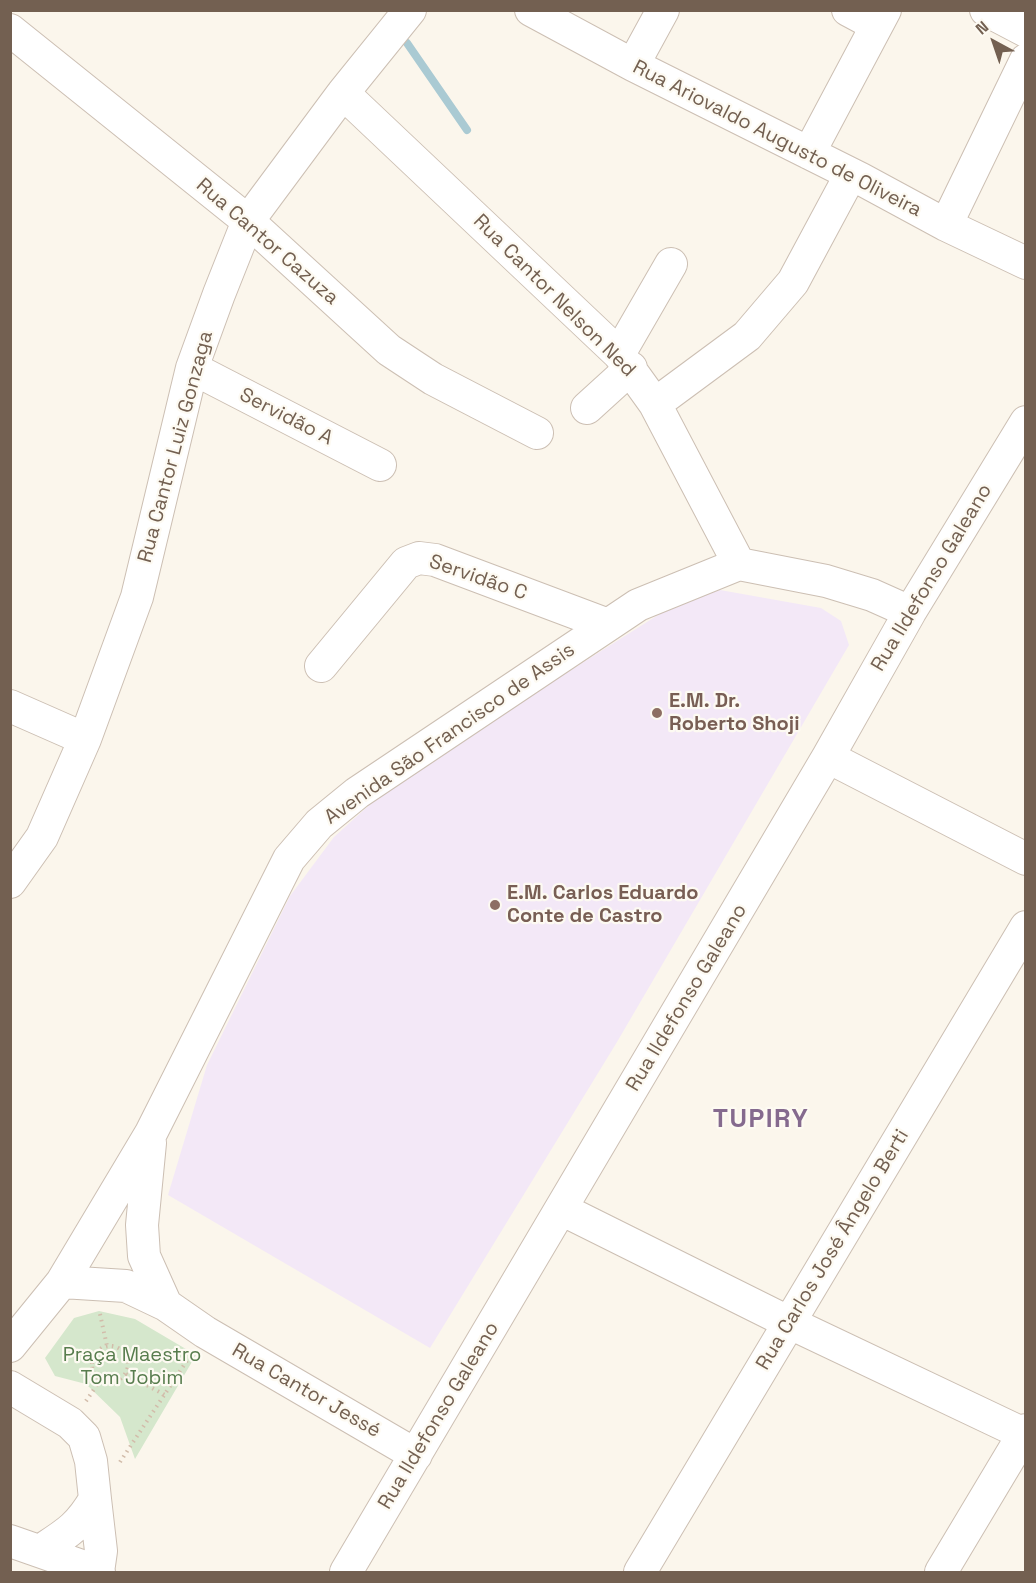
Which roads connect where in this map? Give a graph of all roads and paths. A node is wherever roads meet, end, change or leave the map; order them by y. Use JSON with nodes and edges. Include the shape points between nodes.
{"nodes":[{"id":1,"x":410,"y":10,"type":"edge"},
{"id":2,"x":531,"y":10,"type":"edge"},
{"id":3,"x":663,"y":10,"type":"edge"},
{"id":4,"x":848,"y":10,"type":"edge"},
{"id":5,"x":986,"y":10,"type":"edge"},
{"id":6,"x":881,"y":18,"type":"edge"},
{"id":7,"x":10,"y":30,"type":"edge"},
{"id":8,"x":1026,"y":32,"type":"edge"},
{"id":9,"x":1026,"y":60,"type":"edge"},
{"id":10,"x":633,"y":66,"type":"junction"},
{"id":11,"x":343,"y":93,"type":"junction"},
{"id":12,"x":809,"y":153,"type":"junction"},
{"id":13,"x":851,"y":174,"type":"junction"},
{"id":14,"x":248,"y":221,"type":"junction"},
{"id":15,"x":946,"y":225,"type":"junction"},
{"id":16,"x":1026,"y":263,"type":"edge"},
{"id":17,"x":672,"y":264,"type":"dead end"},
{"id":18,"x":625,"y":361,"type":"junction"},
{"id":19,"x":192,"y":368,"type":"junction"},
{"id":20,"x":655,"y":404,"type":"junction"},
{"id":21,"x":587,"y":408,"type":"dead end"},
{"id":22,"x":1026,"y":422,"type":"edge"},
{"id":23,"x":537,"y":433,"type":"dead end"},
{"id":24,"x":380,"y":465,"type":"dead end"},
{"id":25,"x":739,"y":564,"type":"junction"},
{"id":26,"x":910,"y":612,"type":"junction"},
{"id":27,"x":608,"y":625,"type":"junction"},
{"id":28,"x":321,"y":666,"type":"dead end"},
{"id":29,"x":10,"y":706,"type":"edge"},
{"id":30,"x":85,"y":739,"type":"junction"},
{"id":31,"x":828,"y":757,"type":"junction"},
{"id":32,"x":1026,"y":859,"type":"edge"},
{"id":33,"x":10,"y":882,"type":"edge"},
{"id":34,"x":1026,"y":927,"type":"edge"},
{"id":35,"x":151,"y":1133,"type":"junction"},
{"id":36,"x":561,"y":1209,"type":"junction"},
{"id":37,"x":62,"y":1282,"type":"junction"},
{"id":38,"x":166,"y":1305,"type":"junction"},
{"id":39,"x":790,"y":1323,"type":"junction"},
{"id":40,"x":205,"y":1332,"type":"junction"},
{"id":41,"x":10,"y":1346,"type":"edge"},
{"id":42,"x":126,"y":1374,"type":"junction"},
{"id":43,"x":10,"y":1388,"type":"edge"},
{"id":44,"x":165,"y":1395,"type":"junction"},
{"id":45,"x":1025,"y":1433,"type":"edge"},
{"id":46,"x":416,"y":1455,"type":"junction"},
{"id":47,"x":95,"y":1499,"type":"junction"},
{"id":48,"x":10,"y":1541,"type":"edge"},
{"id":49,"x":40,"y":1551,"type":"junction"},
{"id":50,"x":99,"y":1572,"type":"edge"},
{"id":51,"x":346,"y":1572,"type":"edge"},
{"id":52,"x":640,"y":1572,"type":"edge"},
{"id":53,"x":941,"y":1572,"type":"edge"}],
"edges":[{"from":1,"to":11,"type":"street","name":"Rua Cantor Luiz Gonzaga"},
{"from":2,"to":10,"type":"street","name":"Rua Ariovaldo Augusto de Oliveira"},
{"from":3,"to":10,"type":"street"},
{"from":4,"to":6,"type":"street"},
{"from":5,"to":8,"type":"street"},
{"from":6,"to":12,"type":"street"},
{"from":7,"to":14,"type":"street","name":"Rua Cantor Cazuza"},
{"from":9,"to":15,"type":"street"},
{"from":10,"to":12,"type":"street","name":"Rua Ariovaldo Augusto de Oliveira"},
{"from":11,"to":14,"type":"street","name":"Rua Cantor Luiz Gonzaga"},
{"from":11,"to":18,"type":"street","name":"Rua Cantor Nelson Ned"},
{"from":12,"to":13,"type":"street","name":"Rua Ariovaldo Augusto de Oliveira"},
{"from":13,"to":15,"type":"street","name":"Rua Ariovaldo Augusto de Oliveira"},
{"from":13,"to":20,"type":"street","via":[[793,282],[747,336]]},
{"from":14,"to":19,"type":"street","name":"Rua Cantor Luiz Gonzaga"},
{"from":14,"to":23,"type":"street","name":"Rua Cantor Cazuza","via":[[389,350],[434,379]]},
{"from":15,"to":16,"type":"street","name":"Rua Ariovaldo Augusto de Oliveira"},
{"from":17,"to":18,"type":"street"},
{"from":18,"to":20,"type":"street","name":"Rua Cantor Nelson Ned"},
{"from":18,"to":21,"type":"street"},
{"from":19,"to":24,"type":"street","name":"Servidão A"},
{"from":19,"to":30,"type":"street","name":"Rua Cantor Luiz Gonzaga","via":[[137,597]]},
{"from":20,"to":25,"type":"street","name":"Rua Cantor Nelson Ned"},
{"from":22,"to":26,"type":"street","name":"Rua Ildefonso Galeano"},
{"from":25,"to":26,"type":"street","via":[[826,581]]},
{"from":25,"to":27,"type":"street","name":"Avenida São Francisco de Assis","via":[[638,605]]},
{"from":26,"to":31,"type":"street","name":"Rua Ildefonso Galeano"},
{"from":27,"to":28,"type":"street","name":"Servidão C","via":[[435,560],[419,558],[406,563]]},
{"from":27,"to":35,"type":"street","name":"Avenida São Francisco de Assis","via":[[357,793],[319,824],[289,859]]},
{"from":29,"to":30,"type":"street"},
{"from":30,"to":33,"type":"street","name":"Rua Cantor Luiz Gonzaga","via":[[42,837]]},
{"from":31,"to":32,"type":"street"},
{"from":31,"to":36,"type":"street","name":"Rua Ildefonso Galeano"},
{"from":34,"to":39,"type":"street","name":"Rua Carlos José Ângelo Berti"},
{"from":35,"to":37,"type":"street","name":"Avenida São Francisco de Assis"},
{"from":35,"to":38,"type":"street","via":[[142,1225],[144,1256]]},
{"from":36,"to":39,"type":"street"},
{"from":36,"to":46,"type":"street","name":"Rua Ildefonso Galeano"},
{"from":37,"to":38,"type":"street","name":"Rua Cantor Jessé","via":[[126,1286]]},
{"from":37,"to":41,"type":"street","name":"Avenida São Francisco de Assis"},
{"from":38,"to":40,"type":"street","name":"Rua Cantor Jessé"},
{"from":39,"to":45,"type":"street"},
{"from":39,"to":52,"type":"street","name":"Rua Carlos José Ângelo Berti"},
{"from":40,"to":44,"type":"path"},
{"from":40,"to":46,"type":"street","name":"Rua Cantor Jessé"},
{"from":42,"to":42,"type":"path","via":[[128,1360],[120,1348],[106,1346],[95,1354],[93,1368],[101,1379],[114,1381]]},
{"from":42,"to":44,"type":"path"},
{"from":43,"to":47,"type":"street","via":[[70,1423],[84,1437]]},
{"from":44,"to":47,"type":"path"},
{"from":45,"to":53,"type":"street"},
{"from":46,"to":51,"type":"street","name":"Rua Ildefonso Galeano"},
{"from":47,"to":49,"type":"street","via":[[84,1519]]},
{"from":47,"to":50,"type":"street","via":[[101,1551]]},
{"from":48,"to":49,"type":"street"},
{"from":49,"to":50,"type":"street"}]}
